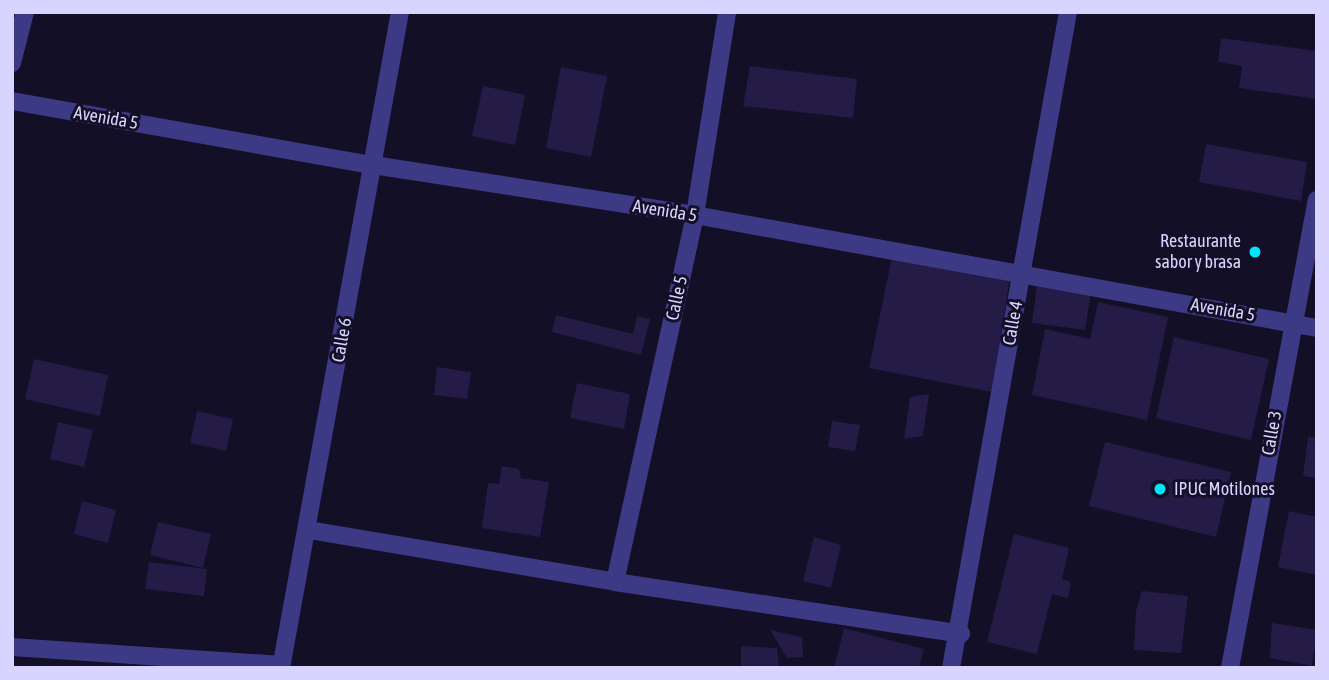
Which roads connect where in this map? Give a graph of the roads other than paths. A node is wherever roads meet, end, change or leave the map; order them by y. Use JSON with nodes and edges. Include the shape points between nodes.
{"nodes":[{"id":1,"x":25,"y":12,"type":"edge"},
{"id":2,"x":400,"y":12,"type":"edge"},
{"id":3,"x":727,"y":12,"type":"edge"},
{"id":4,"x":1068,"y":12,"type":"edge"},
{"id":5,"x":12,"y":62,"type":"edge"},
{"id":6,"x":12,"y":101,"type":"edge"},
{"id":7,"x":373,"y":165,"type":"junction"},
{"id":8,"x":1317,"y":200,"type":"edge"},
{"id":9,"x":695,"y":215,"type":"junction"},
{"id":10,"x":1021,"y":275,"type":"junction"},
{"id":11,"x":1292,"y":322,"type":"junction"},
{"id":12,"x":1317,"y":328,"type":"edge"},
{"id":13,"x":309,"y":530,"type":"junction"},
{"id":14,"x":615,"y":583,"type":"junction"},
{"id":15,"x":961,"y":634,"type":"junction"},
{"id":16,"x":12,"y":647,"type":"edge"},
{"id":17,"x":281,"y":667,"type":"edge"},
{"id":18,"x":951,"y":668,"type":"edge"},
{"id":19,"x":1230,"y":668,"type":"edge"}],
"edges":[{"from":1,"to":5,"type":"street"},
{"from":2,"to":7,"type":"street","name":"Calle 6"},
{"from":3,"to":9,"type":"street","name":"Calle 5"},
{"from":4,"to":10,"type":"street","name":"Calle 4"},
{"from":6,"to":7,"type":"street","name":"Avenida 5"},
{"from":7,"to":9,"type":"street","name":"Avenida 5"},
{"from":7,"to":13,"type":"street","name":"Calle 6"},
{"from":8,"to":11,"type":"street","name":"Calle 3"},
{"from":9,"to":10,"type":"street","name":"Avenida 5"},
{"from":9,"to":14,"type":"street","name":"Calle 5"},
{"from":10,"to":11,"type":"street","name":"Avenida 5"},
{"from":10,"to":15,"type":"street","name":"Calle 4"},
{"from":11,"to":12,"type":"street","name":"Avenida 5"},
{"from":11,"to":19,"type":"street","name":"Calle 3"},
{"from":13,"to":14,"type":"street"},
{"from":13,"to":17,"type":"street","name":"Calle 6"},
{"from":14,"to":15,"type":"street"},
{"from":15,"to":18,"type":"street","name":"Calle 4"},
{"from":16,"to":17,"type":"street"}]}
